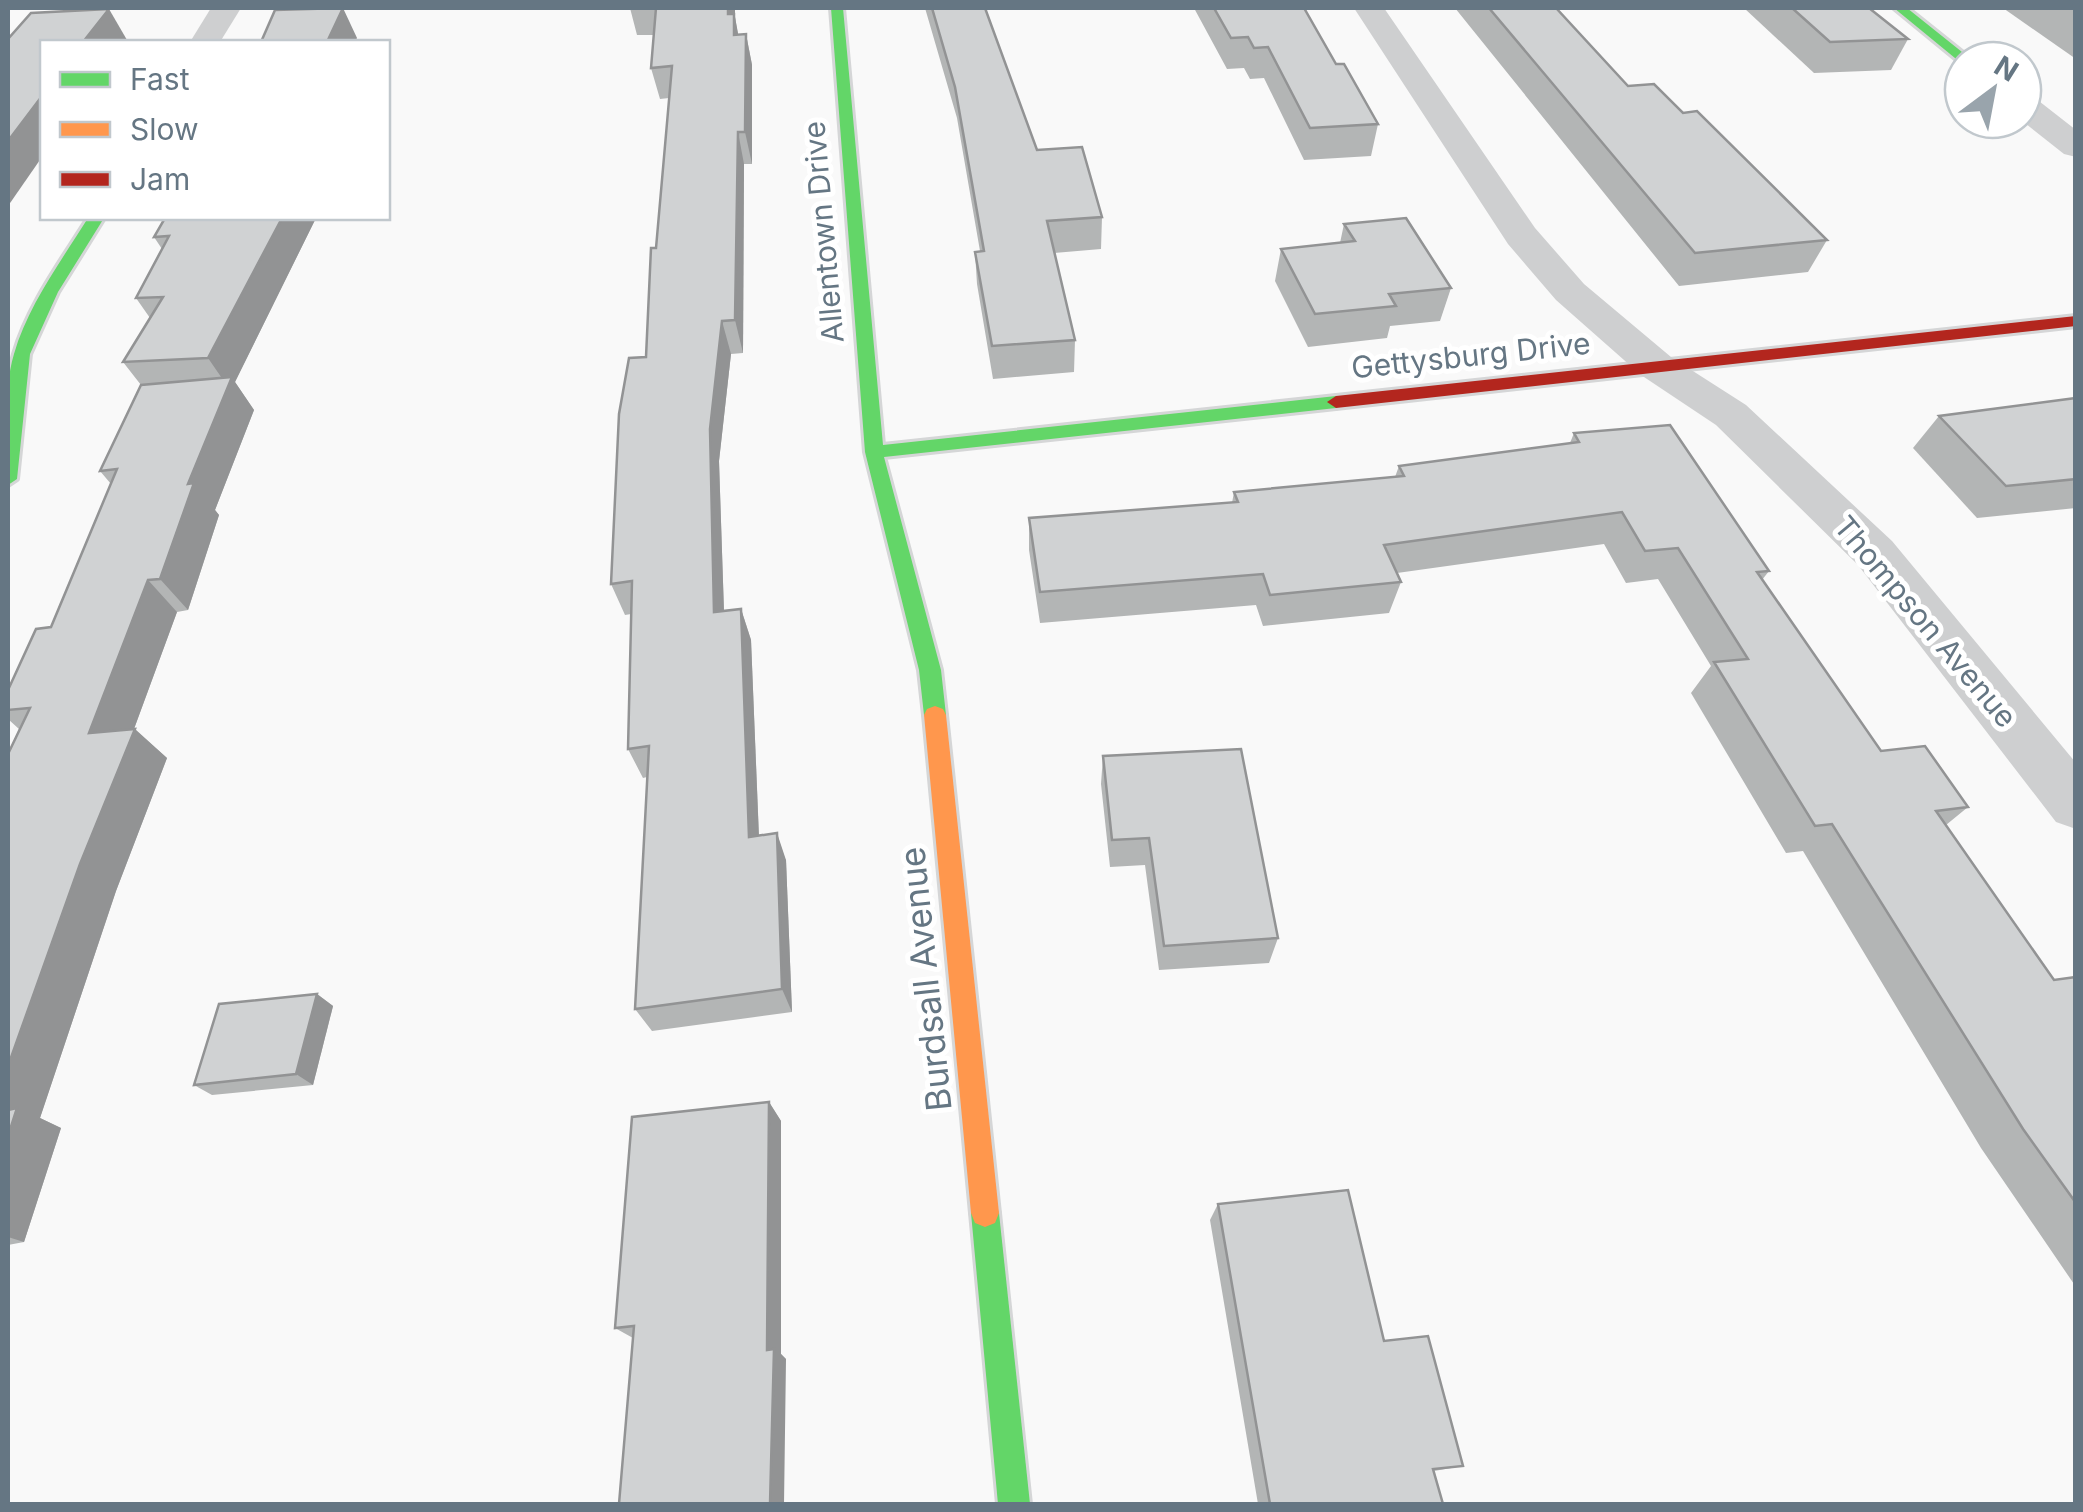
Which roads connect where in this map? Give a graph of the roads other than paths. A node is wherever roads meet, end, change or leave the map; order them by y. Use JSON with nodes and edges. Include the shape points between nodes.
{"nodes":[{"id":1,"x":226,"y":8,"type":"edge"},
{"id":2,"x":837,"y":8,"type":"edge"},
{"id":3,"x":1369,"y":8,"type":"edge"},
{"id":4,"x":1900,"y":8,"type":"edge"},
{"id":5,"x":205,"y":40,"type":"edge"},
{"id":6,"x":1943,"y":42,"type":"edge"},
{"id":7,"x":2043,"y":121,"type":"edge"},
{"id":8,"x":2076,"y":147,"type":"edge"},
{"id":9,"x":95,"y":220,"type":"edge"},
{"id":10,"x":2076,"y":321,"type":"edge"},
{"id":11,"x":1656,"y":366,"type":"junction"},
{"id":12,"x":874,"y":452,"type":"junction"},
{"id":13,"x":8,"y":479,"type":"edge"},
{"id":14,"x":2076,"y":805,"type":"edge"},
{"id":15,"x":1014,"y":1504,"type":"edge"}],
"edges":[{"from":1,"to":5,"type":"street"},
{"from":2,"to":12,"type":"street","name":"Allentown Drive"},
{"from":3,"to":11,"type":"street","name":"Thompson Avenue","via":[[1521,236],[1570,292]]},
{"from":4,"to":6,"type":"street"},
{"from":7,"to":8,"type":"street"},
{"from":9,"to":13,"type":"street","via":[[22,354]]},
{"from":10,"to":11,"type":"street","name":"Gettysburg Drive"},
{"from":11,"to":12,"type":"street","name":"Gettysburg Drive"},
{"from":11,"to":14,"type":"street","name":"Thompson Avenue","via":[[1731,415],[1875,553]]},
{"from":12,"to":15,"type":"street","name":"Burdsall Avenue","via":[[930,670]]}]}
